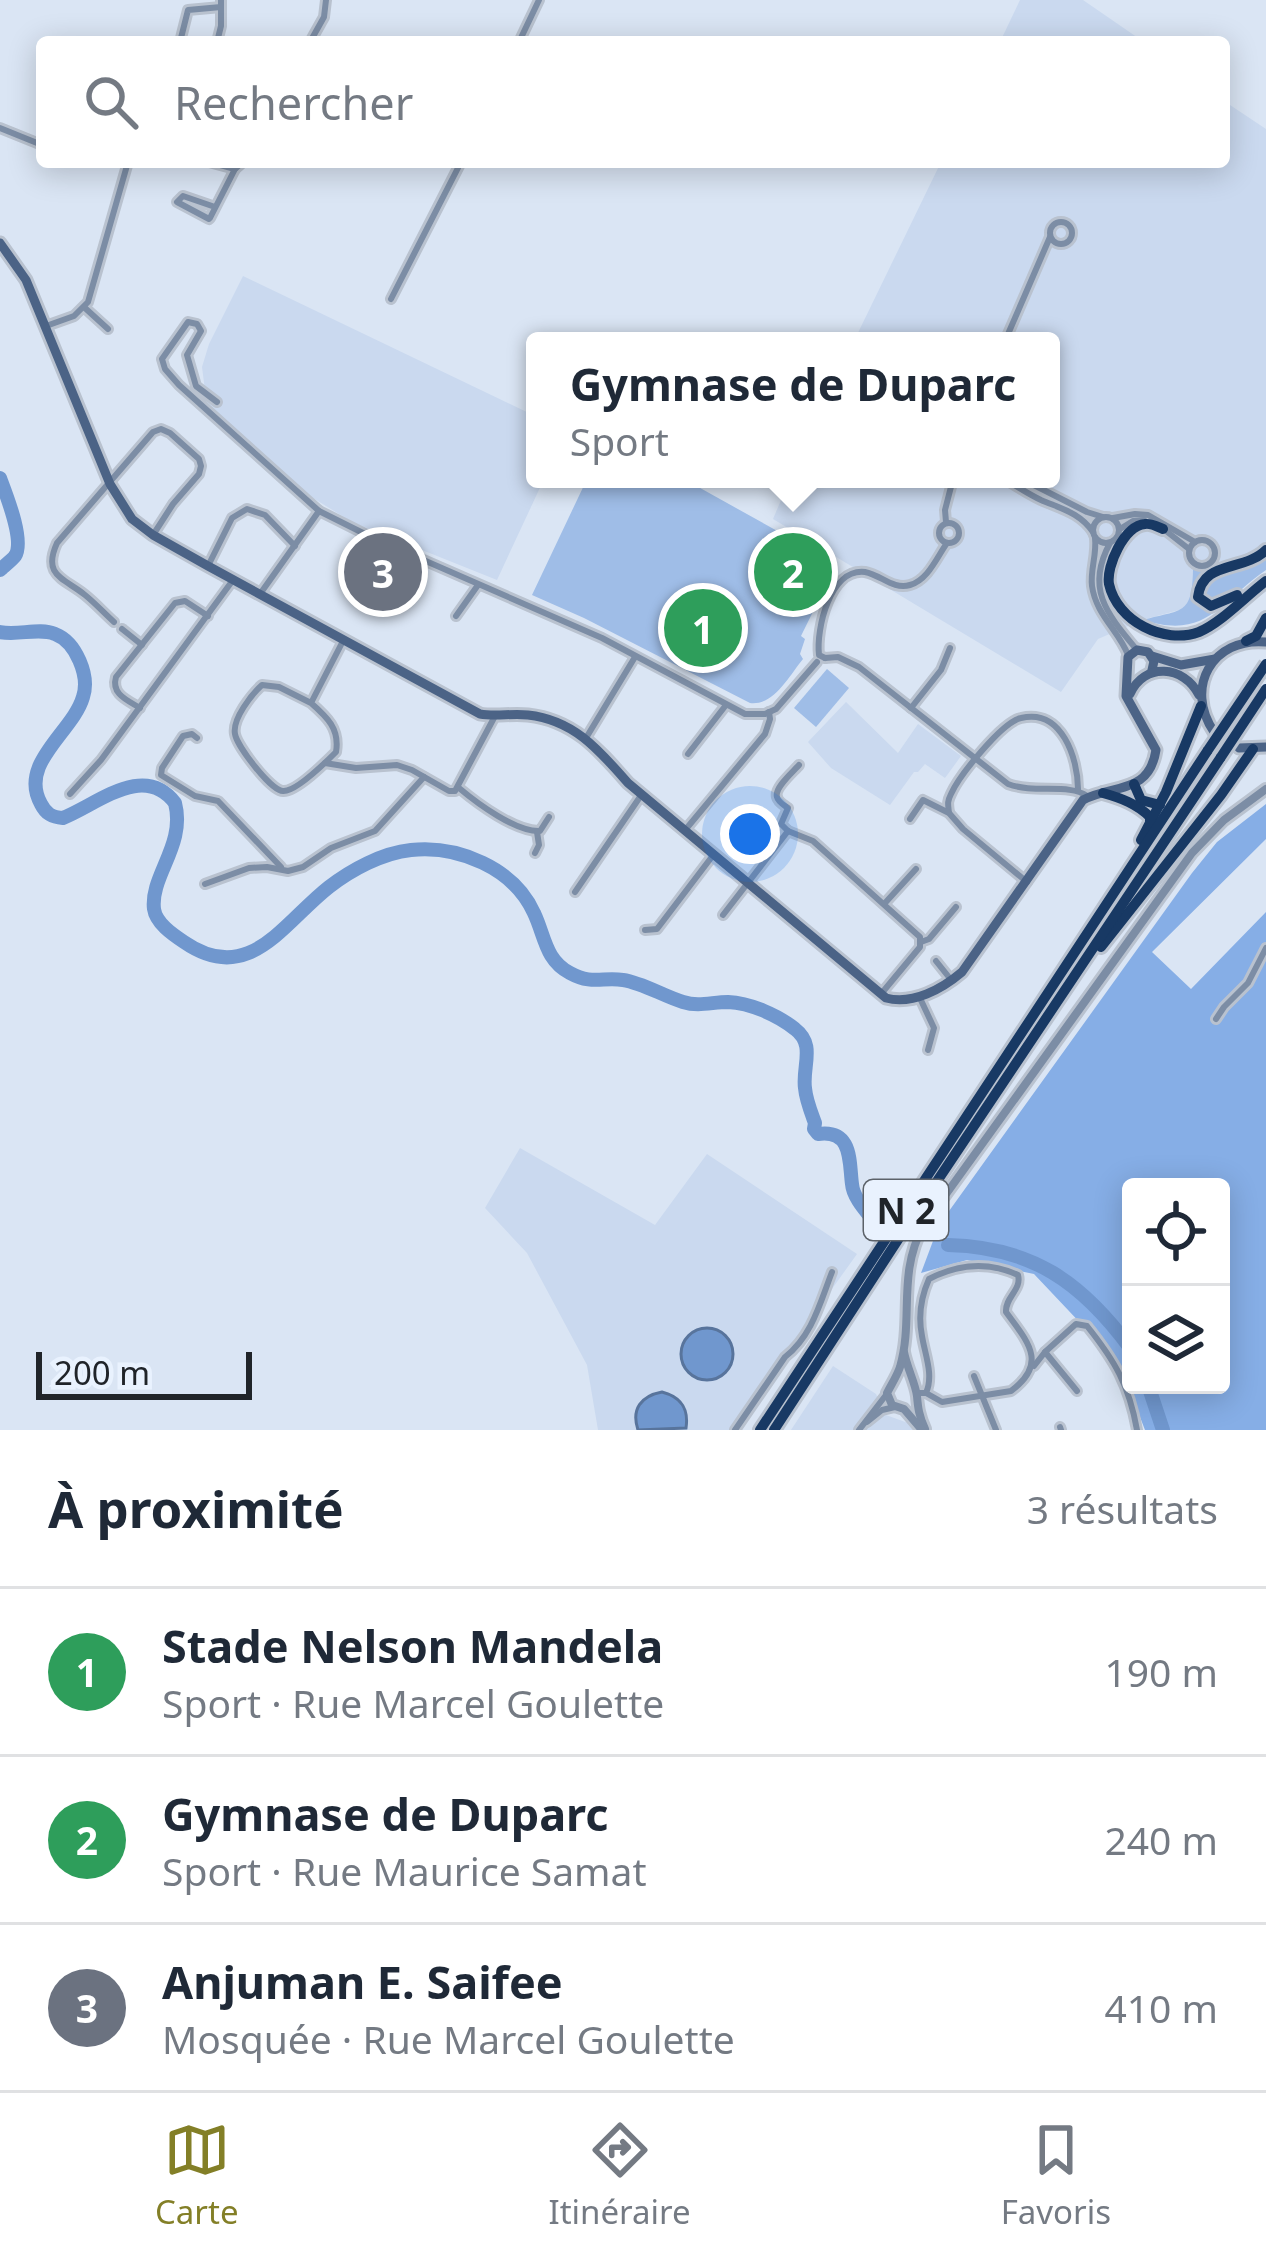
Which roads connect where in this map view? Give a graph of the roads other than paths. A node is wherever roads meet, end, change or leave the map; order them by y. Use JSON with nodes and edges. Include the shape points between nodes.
{"nodes":[{"id":1,"x":330,"y":0,"type":"edge"},
{"id":2,"x":539,"y":0,"type":"edge"},
{"id":3,"x":221,"y":3,"type":"edge"},
{"id":4,"x":182,"y":36,"type":"edge"},
{"id":5,"x":218,"y":36,"type":"edge"},
{"id":6,"x":313,"y":36,"type":"edge"},
{"id":7,"x":522,"y":36,"type":"edge"},
{"id":8,"x":0,"y":128,"type":"edge"},
{"id":9,"x":36,"y":143,"type":"edge"},
{"id":10,"x":126,"y":168,"type":"edge"},
{"id":11,"x":231,"y":168,"type":"edge"},
{"id":12,"x":458,"y":168,"type":"edge"},
{"id":13,"x":235,"y":169,"type":"joint"},
{"id":14,"x":215,"y":207,"type":"junction"},
{"id":15,"x":1050,"y":237,"type":"junction"},
{"id":16,"x":0,"y":243,"type":"edge"},
{"id":17,"x":1061,"y":244,"type":"junction"},
{"id":18,"x":1037,"y":272,"type":"junction"},
{"id":19,"x":391,"y":299,"type":"dead end"},
{"id":20,"x":85,"y":308,"type":"junction"},
{"id":21,"x":46,"y":326,"type":"junction"},
{"id":22,"x":109,"y":329,"type":"dead end"},
{"id":23,"x":1009,"y":332,"type":"edge"},
{"id":24,"x":217,"y":402,"type":"dead end"},
{"id":25,"x":110,"y":484,"type":"junction"},
{"id":26,"x":950,"y":488,"type":"edge"},
{"id":27,"x":1022,"y":488,"type":"edge"},
{"id":28,"x":1039,"y":488,"type":"edge"},
{"id":29,"x":319,"y":511,"type":"junction"},
{"id":30,"x":1103,"y":517,"type":"junction"},
{"id":31,"x":1113,"y":518,"type":"junction"},
{"id":32,"x":951,"y":525,"type":"junction"},
{"id":33,"x":1120,"y":529,"type":"junction"},
{"id":34,"x":1163,"y":529,"type":"junction"},
{"id":35,"x":153,"y":535,"type":"junction"},
{"id":36,"x":1094,"y":535,"type":"junction"},
{"id":37,"x":944,"y":541,"type":"junction"},
{"id":38,"x":1110,"y":543,"type":"junction"},
{"id":39,"x":295,"y":546,"type":"junction"},
{"id":40,"x":1266,"y":550,"type":"edge"},
{"id":41,"x":208,"y":566,"type":"junction"},
{"id":42,"x":233,"y":580,"type":"junction"},
{"id":43,"x":1266,"y":580,"type":"edge"},
{"id":44,"x":479,"y":583,"type":"junction"},
{"id":45,"x":260,"y":595,"type":"junction"},
{"id":46,"x":208,"y":616,"type":"junction"},
{"id":47,"x":457,"y":616,"type":"dead end"},
{"id":48,"x":1266,"y":618,"type":"edge"},
{"id":49,"x":113,"y":622,"type":"dead end"},
{"id":50,"x":122,"y":629,"type":"dead end"},
{"id":51,"x":344,"y":639,"type":"junction"},
{"id":52,"x":1246,"y":641,"type":"junction"},
{"id":53,"x":1266,"y":642,"type":"edge"},
{"id":54,"x":142,"y":645,"type":"junction"},
{"id":55,"x":950,"y":648,"type":"dead end"},
{"id":56,"x":1152,"y":656,"type":"junction"},
{"id":57,"x":635,"y":657,"type":"junction"},
{"id":58,"x":820,"y":658,"type":"junction"},
{"id":59,"x":1131,"y":658,"type":"junction"},
{"id":60,"x":1215,"y":659,"type":"junction"},
{"id":61,"x":1266,"y":664,"type":"edge"},
{"id":62,"x":1147,"y":674,"type":"junction"},
{"id":63,"x":1266,"y":689,"type":"edge"},
{"id":64,"x":1200,"y":701,"type":"junction"},
{"id":65,"x":311,"y":703,"type":"junction"},
{"id":66,"x":726,"y":705,"type":"junction"},
{"id":67,"x":1129,"y":705,"type":"junction"},
{"id":68,"x":140,"y":708,"type":"junction"},
{"id":69,"x":911,"y":708,"type":"junction"},
{"id":70,"x":770,"y":712,"type":"junction"},
{"id":71,"x":495,"y":716,"type":"junction"},
{"id":72,"x":1214,"y":732,"type":"dead end"},
{"id":73,"x":197,"y":738,"type":"dead end"},
{"id":74,"x":586,"y":738,"type":"junction"},
{"id":75,"x":681,"y":739,"type":"dead end"},
{"id":76,"x":694,"y":746,"type":"junction"},
{"id":77,"x":338,"y":747,"type":"junction"},
{"id":78,"x":1253,"y":748,"type":"edge"},
{"id":79,"x":688,"y":754,"type":"dead end"},
{"id":80,"x":976,"y":760,"type":"junction"},
{"id":81,"x":325,"y":763,"type":"junction"},
{"id":82,"x":799,"y":765,"type":"dead end"},
{"id":83,"x":356,"y":768,"type":"junction"},
{"id":84,"x":424,"y":777,"type":"junction"},
{"id":85,"x":1134,"y":784,"type":"junction"},
{"id":86,"x":459,"y":788,"type":"junction"},
{"id":87,"x":1266,"y":789,"type":"edge"},
{"id":88,"x":1083,"y":793,"type":"junction"},
{"id":89,"x":1103,"y":793,"type":"junction"},
{"id":90,"x":70,"y":794,"type":"dead end"},
{"id":91,"x":641,"y":794,"type":"junction"},
{"id":92,"x":1160,"y":806,"type":"junction"},
{"id":93,"x":949,"y":813,"type":"junction"},
{"id":94,"x":549,"y":817,"type":"dead end"},
{"id":95,"x":910,"y":819,"type":"dead end"},
{"id":96,"x":1150,"y":825,"type":"junction"},
{"id":97,"x":685,"y":830,"type":"junction"},
{"id":98,"x":788,"y":831,"type":"junction"},
{"id":99,"x":537,"y":832,"type":"junction"},
{"id":100,"x":589,"y":848,"type":"dead end"},
{"id":101,"x":535,"y":853,"type":"dead end"},
{"id":102,"x":714,"y":854,"type":"junction"},
{"id":103,"x":598,"y":855,"type":"junction"},
{"id":104,"x":916,"y":868,"type":"dead end"},
{"id":105,"x":285,"y":871,"type":"junction"},
{"id":106,"x":1027,"y":882,"type":"junction"},
{"id":107,"x":748,"y":883,"type":"junction"},
{"id":108,"x":205,"y":884,"type":"dead end"},
{"id":109,"x":575,"y":892,"type":"dead end"},
{"id":110,"x":885,"y":903,"type":"junction"},
{"id":111,"x":956,"y":907,"type":"dead end"},
{"id":112,"x":723,"y":915,"type":"dead end"},
{"id":113,"x":645,"y":930,"type":"dead end"},
{"id":114,"x":921,"y":943,"type":"junction"},
{"id":115,"x":1266,"y":948,"type":"edge"},
{"id":116,"x":936,"y":961,"type":"dead end"},
{"id":117,"x":952,"y":981,"type":"junction"},
{"id":118,"x":1052,"y":990,"type":"junction"},
{"id":119,"x":881,"y":994,"type":"junction"},
{"id":120,"x":919,"y":996,"type":"junction"},
{"id":121,"x":1216,"y":1019,"type":"dead end"},
{"id":122,"x":1037,"y":1030,"type":"junction"},
{"id":123,"x":928,"y":1050,"type":"dead end"},
{"id":124,"x":832,"y":1272,"type":"dead end"},
{"id":125,"x":903,"y":1347,"type":"junction"},
{"id":126,"x":1045,"y":1352,"type":"junction"},
{"id":127,"x":1028,"y":1375,"type":"junction"},
{"id":128,"x":974,"y":1376,"type":"dead end"},
{"id":129,"x":893,"y":1383,"type":"junction"},
{"id":130,"x":912,"y":1383,"type":"junction"},
{"id":131,"x":1077,"y":1391,"type":"dead end"},
{"id":132,"x":887,"y":1393,"type":"junction"},
{"id":133,"x":984,"y":1395,"type":"junction"},
{"id":134,"x":919,"y":1396,"type":"junction"},
{"id":135,"x":900,"y":1408,"type":"junction"},
{"id":136,"x":735,"y":1430,"type":"edge"},
{"id":137,"x":760,"y":1430,"type":"edge"},
{"id":138,"x":774,"y":1430,"type":"edge"},
{"id":139,"x":860,"y":1430,"type":"edge"},
{"id":140,"x":924,"y":1430,"type":"edge"},
{"id":141,"x":996,"y":1430,"type":"edge"},
{"id":142,"x":1137,"y":1430,"type":"edge"}],
"edges":[{"from":1,"to":6,"type":"street"},
{"from":2,"to":7,"type":"street"},
{"from":3,"to":4,"type":"street","via":[[188,10]]},
{"from":3,"to":5,"type":"street"},
{"from":8,"to":9,"type":"street"},
{"from":10,"to":20,"type":"street"},
{"from":11,"to":13,"type":"street"},
{"from":12,"to":19,"type":"street"},
{"from":13,"to":14,"type":"street"},
{"from":14,"to":14,"type":"street","via":[[207,219],[177,202],[183,196]]},
{"from":15,"to":17,"type":"street"},
{"from":15,"to":17,"type":"street","via":[[1056,224],[1068,225],[1070,239]]},
{"from":15,"to":18,"type":"street"},
{"from":16,"to":21,"type":"main road"},
{"from":17,"to":18,"type":"street"},
{"from":18,"to":23,"type":"street"},
{"from":20,"to":21,"type":"street"},
{"from":20,"to":22,"type":"street"},
{"from":21,"to":25,"type":"main road"},
{"from":24,"to":29,"type":"street","via":[[196,386],[187,355],[201,331],[188,322],[162,359],[165,369]]},
{"from":25,"to":35,"type":"main road"},
{"from":25,"to":35,"type":"street","via":[[157,430],[199,459],[199,474]]},
{"from":25,"to":49,"type":"street","via":[[57,543],[51,561],[56,576]]},
{"from":26,"to":32,"type":"street"},
{"from":27,"to":36,"type":"street","via":[[1081,518]]},
{"from":28,"to":30,"type":"street"},
{"from":29,"to":39,"type":"street"},
{"from":29,"to":44,"type":"street"},
{"from":30,"to":31,"type":"street"},
{"from":30,"to":36,"type":"street"},
{"from":31,"to":33,"type":"street"},
{"from":31,"to":34,"type":"street","via":[[1148,515],[1192,546]]},
{"from":32,"to":37,"type":"street","via":[[940,530]]},
{"from":32,"to":37,"type":"street","via":[[958,538]]},
{"from":33,"to":34,"type":"street","via":[[1138,520]]},
{"from":33,"to":38,"type":"street"},
{"from":34,"to":43,"type":"highway","via":[[1134,528],[1108,574],[1123,608],[1151,631],[1201,631]]},
{"from":35,"to":41,"type":"main road"},
{"from":36,"to":38,"type":"street"},
{"from":36,"to":59,"type":"street","via":[[1096,604]]},
{"from":37,"to":58,"type":"street","via":[[920,580],[906,586],[865,572],[846,577],[819,628]]},
{"from":38,"to":59,"type":"street","via":[[1100,592]]},
{"from":39,"to":41,"type":"street","via":[[265,515],[247,509],[232,518]]},
{"from":39,"to":45,"type":"street"},
{"from":40,"to":43,"type":"highway","via":[[1213,572],[1198,597],[1211,607]]},
{"from":41,"to":42,"type":"main road"},
{"from":42,"to":45,"type":"main road"},
{"from":42,"to":46,"type":"street"},
{"from":44,"to":47,"type":"street"},
{"from":44,"to":57,"type":"street"},
{"from":45,"to":51,"type":"main road"},
{"from":46,"to":54,"type":"street","via":[[178,601]]},
{"from":46,"to":68,"type":"street"},
{"from":48,"to":52,"type":"highway"},
{"from":50,"to":54,"type":"street"},
{"from":51,"to":65,"type":"street"},
{"from":51,"to":71,"type":"main road"},
{"from":52,"to":53,"type":"main road"},
{"from":52,"to":60,"type":"main road"},
{"from":54,"to":68,"type":"street","via":[[114,685]]},
{"from":55,"to":69,"type":"street"},
{"from":56,"to":59,"type":"main road","via":[[1143,650]]},
{"from":56,"to":60,"type":"main road","via":[[1181,664]]},
{"from":56,"to":62,"type":"main road"},
{"from":57,"to":66,"type":"street"},
{"from":57,"to":74,"type":"street"},
{"from":58,"to":69,"type":"street","via":[[851,662]]},
{"from":58,"to":70,"type":"street"},
{"from":59,"to":62,"type":"main road","via":[[1133,675]]},
{"from":59,"to":67,"type":"main road"},
{"from":60,"to":64,"type":"main road"},
{"from":61,"to":118,"type":"highway","number":"N 2","bridge":true},
{"from":62,"to":64,"type":"main road","via":[[1183,676]]},
{"from":62,"to":67,"type":"main road","via":[[1132,687]]},
{"from":63,"to":122,"type":"highway","number":"N 2","bridge":true},
{"from":64,"to":72,"type":"main road"},
{"from":64,"to":92,"type":"highway"},
{"from":65,"to":77,"type":"street","via":[[333,726]]},
{"from":65,"to":81,"type":"street","via":[[262,685],[235,735],[280,791]]},
{"from":66,"to":70,"type":"street"},
{"from":66,"to":76,"type":"street"},
{"from":67,"to":85,"type":"main road","via":[[1156,750]]},
{"from":68,"to":90,"type":"street"},
{"from":69,"to":80,"type":"street"},
{"from":70,"to":97,"type":"street","via":[[765,734]]},
{"from":71,"to":74,"type":"main road","via":[[532,716]]},
{"from":71,"to":86,"type":"street"},
{"from":73,"to":105,"type":"street","via":[[183,736],[161,775],[218,801]]},
{"from":74,"to":91,"type":"main road"},
{"from":75,"to":76,"type":"street"},
{"from":76,"to":79,"type":"street"},
{"from":77,"to":81,"type":"street"},
{"from":77,"to":83,"type":"street"},
{"from":78,"to":122,"type":"highway"},
{"from":80,"to":88,"type":"street","via":[[1015,787]]},
{"from":80,"to":88,"type":"street","via":[[1006,724],[1040,718],[1069,744]]},
{"from":80,"to":93,"type":"street","via":[[954,788]]},
{"from":81,"to":83,"type":"street"},
{"from":82,"to":98,"type":"street","via":[[777,795],[788,808],[781,824]]},
{"from":83,"to":84,"type":"street","via":[[398,765]]},
{"from":84,"to":86,"type":"street"},
{"from":84,"to":105,"type":"street","via":[[375,831]]},
{"from":85,"to":89,"type":"main road"},
{"from":85,"to":92,"type":"highway","via":[[1142,800]]},
{"from":86,"to":99,"type":"street"},
{"from":87,"to":125,"type":"street","via":[[1192,853],[923,1226],[907,1273]]},
{"from":88,"to":89,"type":"main road"},
{"from":88,"to":106,"type":"main road"},
{"from":89,"to":96,"type":"highway","via":[[1143,811]]},
{"from":91,"to":97,"type":"main road"},
{"from":91,"to":103,"type":"street"},
{"from":92,"to":96,"type":"highway"},
{"from":93,"to":95,"type":"street","via":[[922,800]]},
{"from":93,"to":106,"type":"street"},
{"from":94,"to":99,"type":"street"},
{"from":96,"to":118,"type":"highway"},
{"from":97,"to":102,"type":"main road"},
{"from":98,"to":107,"type":"street"},
{"from":98,"to":110,"type":"street","via":[[813,842]]},
{"from":99,"to":101,"type":"street"},
{"from":100,"to":103,"type":"street"},
{"from":102,"to":107,"type":"main road"},
{"from":102,"to":113,"type":"street","via":[[657,929]]},
{"from":103,"to":109,"type":"street"},
{"from":104,"to":110,"type":"street"},
{"from":105,"to":108,"type":"street","via":[[249,868]]},
{"from":106,"to":117,"type":"main road"},
{"from":107,"to":112,"type":"street"},
{"from":107,"to":119,"type":"main road"},
{"from":110,"to":114,"type":"street"},
{"from":111,"to":114,"type":"street"},
{"from":114,"to":119,"type":"street"},
{"from":115,"to":121,"type":"street"},
{"from":116,"to":117,"type":"street"},
{"from":117,"to":120,"type":"main road"},
{"from":118,"to":137,"type":"highway","number":"N 2"},
{"from":119,"to":120,"type":"main road"},
{"from":120,"to":123,"type":"street","via":[[934,1028]]},
{"from":122,"to":138,"type":"highway","number":"N 2"},
{"from":124,"to":136,"type":"street","via":[[808,1331]]},
{"from":125,"to":129,"type":"street"},
{"from":125,"to":130,"type":"street"},
{"from":126,"to":127,"type":"street"},
{"from":126,"to":131,"type":"street"},
{"from":126,"to":142,"type":"street","via":[[1076,1324],[1087,1326],[1114,1360]]},
{"from":127,"to":133,"type":"street","via":[[1011,1391]]},
{"from":127,"to":134,"type":"street","via":[[1030,1346],[1005,1305],[1018,1275],[973,1264],[934,1275],[926,1286],[920,1324],[930,1378]]},
{"from":128,"to":133,"type":"street"},
{"from":129,"to":130,"type":"street"},
{"from":129,"to":132,"type":"street"},
{"from":130,"to":134,"type":"street"},
{"from":132,"to":135,"type":"street"},
{"from":132,"to":139,"type":"street"},
{"from":133,"to":134,"type":"street","via":[[942,1402]]},
{"from":133,"to":141,"type":"street"},
{"from":134,"to":135,"type":"street"},
{"from":134,"to":140,"type":"street"},
{"from":135,"to":139,"type":"street","via":[[882,1410]]},
{"from":135,"to":140,"type":"street"}]}
